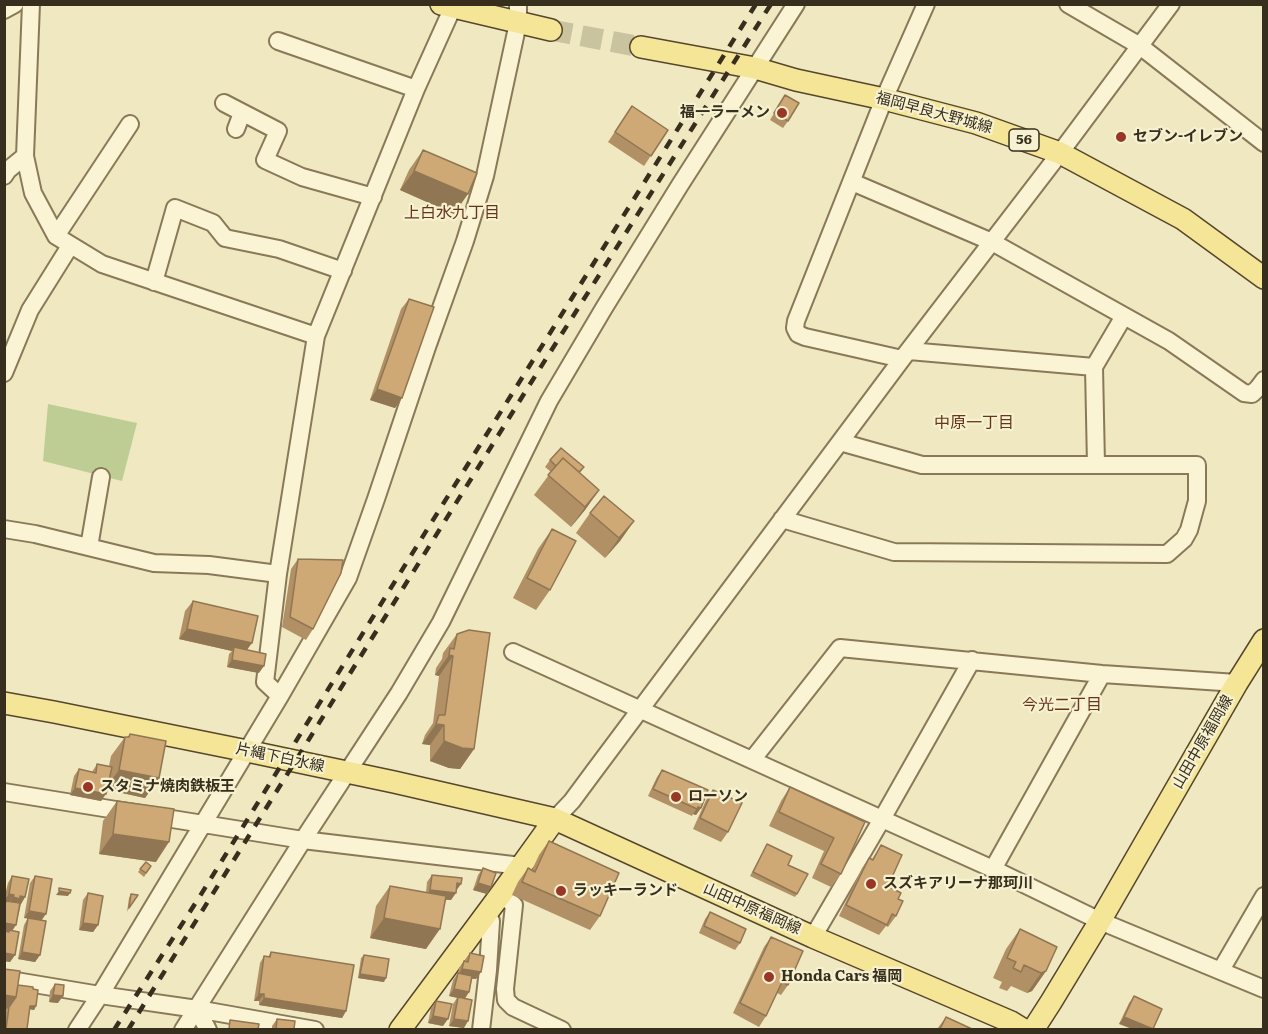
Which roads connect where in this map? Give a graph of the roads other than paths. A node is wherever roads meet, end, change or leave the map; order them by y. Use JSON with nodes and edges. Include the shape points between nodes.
{"nodes":[{"id":1,"x":15,"y":4,"type":"edge"},
{"id":2,"x":31,"y":4,"type":"edge"},
{"id":3,"x":796,"y":4,"type":"edge"},
{"id":4,"x":926,"y":4,"type":"edge"},
{"id":5,"x":1068,"y":4,"type":"edge"},
{"id":6,"x":1171,"y":4,"type":"edge"},
{"id":7,"x":449,"y":5,"type":"edge"},
{"id":8,"x":4,"y":10,"type":"edge"},
{"id":9,"x":518,"y":14,"type":"edge"},
{"id":10,"x":551,"y":30,"type":"tunnel mouth"},
{"id":11,"x":278,"y":41,"type":"dead end"},
{"id":12,"x":1140,"y":46,"type":"junction"},
{"id":13,"x":641,"y":47,"type":"tunnel mouth"},
{"id":14,"x":755,"y":68,"type":"junction"},
{"id":15,"x":416,"y":89,"type":"junction"},
{"id":16,"x":884,"y":99,"type":"junction"},
{"id":17,"x":224,"y":103,"type":"dead end"},
{"id":18,"x":242,"y":113,"type":"junction"},
{"id":19,"x":130,"y":124,"type":"dead end"},
{"id":20,"x":236,"y":129,"type":"dead end"},
{"id":21,"x":1263,"y":143,"type":"edge"},
{"id":22,"x":1060,"y":153,"type":"junction"},
{"id":23,"x":25,"y":156,"type":"junction"},
{"id":24,"x":4,"y":176,"type":"edge"},
{"id":25,"x":852,"y":182,"type":"junction"},
{"id":26,"x":373,"y":197,"type":"junction"},
{"id":27,"x":63,"y":241,"type":"junction"},
{"id":28,"x":992,"y":242,"type":"junction"},
{"id":29,"x":343,"y":271,"type":"junction"},
{"id":30,"x":1263,"y":278,"type":"edge"},
{"id":31,"x":154,"y":282,"type":"junction"},
{"id":32,"x":1124,"y":316,"type":"junction"},
{"id":33,"x":316,"y":336,"type":"junction"},
{"id":34,"x":905,"y":355,"type":"junction"},
{"id":35,"x":1094,"y":367,"type":"junction"},
{"id":36,"x":4,"y":373,"type":"edge"},
{"id":37,"x":1263,"y":380,"type":"edge"},
{"id":38,"x":840,"y":442,"type":"junction"},
{"id":39,"x":1096,"y":465,"type":"junction"},
{"id":40,"x":101,"y":477,"type":"dead end"},
{"id":41,"x":782,"y":519,"type":"junction"},
{"id":42,"x":5,"y":526,"type":"edge"},
{"id":43,"x":89,"y":547,"type":"junction"},
{"id":44,"x":278,"y":574,"type":"junction"},
{"id":45,"x":1263,"y":640,"type":"edge"},
{"id":46,"x":513,"y":652,"type":"dead end"},
{"id":47,"x":972,"y":660,"type":"junction"},
{"id":48,"x":1102,"y":674,"type":"junction"},
{"id":49,"x":1237,"y":683,"type":"junction"},
{"id":50,"x":280,"y":696,"type":"junction"},
{"id":51,"x":4,"y":704,"type":"edge"},
{"id":52,"x":640,"y":710,"type":"junction"},
{"id":53,"x":247,"y":751,"type":"junction"},
{"id":54,"x":752,"y":760,"type":"junction"},
{"id":55,"x":347,"y":772,"type":"junction"},
{"id":56,"x":4,"y":792,"type":"edge"},
{"id":57,"x":555,"y":819,"type":"junction"},
{"id":58,"x":882,"y":819,"type":"junction"},
{"id":59,"x":202,"y":823,"type":"junction"},
{"id":60,"x":303,"y":840,"type":"junction"},
{"id":61,"x":521,"y":866,"type":"junction"},
{"id":62,"x":993,"y":870,"type":"junction"},
{"id":63,"x":501,"y":894,"type":"junction"},
{"id":64,"x":1263,"y":896,"type":"edge"},
{"id":65,"x":486,"y":914,"type":"junction"},
{"id":66,"x":1100,"y":921,"type":"junction"},
{"id":67,"x":813,"y":937,"type":"junction"},
{"id":68,"x":1221,"y":970,"type":"junction"},
{"id":69,"x":4,"y":979,"type":"edge"},
{"id":70,"x":1263,"y":989,"type":"edge"},
{"id":71,"x":100,"y":995,"type":"junction"},
{"id":72,"x":197,"y":1009,"type":"junction"},
{"id":73,"x":77,"y":1029,"type":"edge"},
{"id":74,"x":183,"y":1029,"type":"edge"},
{"id":75,"x":208,"y":1029,"type":"edge"},
{"id":76,"x":315,"y":1029,"type":"edge"},
{"id":77,"x":400,"y":1029,"type":"edge"},
{"id":78,"x":481,"y":1029,"type":"edge"},
{"id":79,"x":562,"y":1029,"type":"edge"},
{"id":80,"x":1024,"y":1029,"type":"edge"},
{"id":81,"x":1033,"y":1029,"type":"edge"}],
"edges":[{"from":1,"to":8,"type":"street"},
{"from":2,"to":23,"type":"street"},
{"from":3,"to":14,"type":"street"},
{"from":4,"to":16,"type":"street"},
{"from":5,"to":12,"type":"street"},
{"from":6,"to":12,"type":"street"},
{"from":7,"to":9,"type":"main road"},
{"from":7,"to":15,"type":"street"},
{"from":9,"to":10,"type":"main road"},
{"from":9,"to":50,"type":"street","via":[[485,176],[376,499],[348,578]]},
{"from":11,"to":15,"type":"street"},
{"from":12,"to":21,"type":"street"},
{"from":12,"to":22,"type":"street"},
{"from":13,"to":14,"type":"main road","name":"福岡早良大野城線","number":"56"},
{"from":14,"to":16,"type":"main road","name":"福岡早良大野城線","number":"56"},
{"from":14,"to":55,"type":"street","via":[[549,401],[441,622]]},
{"from":15,"to":26,"type":"street"},
{"from":16,"to":22,"type":"main road","name":"福岡早良大野城線","number":"56","via":[[976,123]]},
{"from":16,"to":25,"type":"street"},
{"from":17,"to":18,"type":"street"},
{"from":18,"to":20,"type":"street"},
{"from":18,"to":26,"type":"street","via":[[278,131],[265,160],[302,177]]},
{"from":19,"to":27,"type":"street"},
{"from":22,"to":28,"type":"street"},
{"from":22,"to":30,"type":"main road","name":"福岡早良大野城線","number":"56","via":[[1183,219]]},
{"from":23,"to":24,"type":"street"},
{"from":23,"to":27,"type":"street","via":[[33,194]]},
{"from":25,"to":28,"type":"street"},
{"from":25,"to":34,"type":"street","via":[[795,328],[805,337]]},
{"from":26,"to":29,"type":"street"},
{"from":27,"to":31,"type":"street","via":[[102,264]]},
{"from":27,"to":36,"type":"street"},
{"from":28,"to":32,"type":"street"},
{"from":28,"to":34,"type":"street"},
{"from":29,"to":31,"type":"street","via":[[279,249],[225,238],[213,223],[175,208]]},
{"from":29,"to":33,"type":"street"},
{"from":31,"to":33,"type":"street"},
{"from":32,"to":35,"type":"street"},
{"from":32,"to":37,"type":"street","via":[[1169,340],[1244,393],[1252,394]]},
{"from":33,"to":44,"type":"street"},
{"from":34,"to":35,"type":"street"},
{"from":34,"to":38,"type":"street"},
{"from":35,"to":39,"type":"street"},
{"from":38,"to":39,"type":"street","via":[[922,465]]},
{"from":38,"to":41,"type":"street"},
{"from":39,"to":41,"type":"street","via":[[1197,465],[1197,501],[1184,539],[1167,554],[894,552]]},
{"from":40,"to":43,"type":"street"},
{"from":41,"to":52,"type":"street"},
{"from":42,"to":43,"type":"street"},
{"from":43,"to":44,"type":"street","via":[[154,563]]},
{"from":44,"to":50,"type":"street","via":[[265,682]]},
{"from":45,"to":49,"type":"main road","name":"山田中原福岡線"},
{"from":46,"to":52,"type":"street"},
{"from":47,"to":48,"type":"street"},
{"from":47,"to":54,"type":"street","via":[[840,648]]},
{"from":47,"to":58,"type":"street"},
{"from":48,"to":49,"type":"street"},
{"from":48,"to":62,"type":"street"},
{"from":49,"to":66,"type":"main road","name":"山田中原福岡線"},
{"from":50,"to":53,"type":"street"},
{"from":51,"to":53,"type":"main road","name":"片縄下白水線"},
{"from":52,"to":54,"type":"street"},
{"from":52,"to":57,"type":"street"},
{"from":53,"to":55,"type":"main road","name":"片縄下白水線"},
{"from":53,"to":59,"type":"street"},
{"from":54,"to":58,"type":"street"},
{"from":55,"to":57,"type":"main road","name":"片縄下白水線"},
{"from":55,"to":60,"type":"street"},
{"from":56,"to":59,"type":"street"},
{"from":57,"to":61,"type":"main road"},
{"from":57,"to":67,"type":"main road","name":"山田中原福岡線"},
{"from":58,"to":62,"type":"street"},
{"from":58,"to":67,"type":"street"},
{"from":59,"to":60,"type":"street"},
{"from":59,"to":71,"type":"street"},
{"from":60,"to":61,"type":"street"},
{"from":60,"to":72,"type":"street"},
{"from":61,"to":63,"type":"main road"},
{"from":62,"to":66,"type":"street"},
{"from":63,"to":65,"type":"main road"},
{"from":63,"to":79,"type":"street","via":[[514,905],[506,1000]]},
{"from":64,"to":68,"type":"street"},
{"from":65,"to":77,"type":"main road"},
{"from":65,"to":78,"type":"street","via":[[491,921]]},
{"from":66,"to":68,"type":"street"},
{"from":66,"to":81,"type":"main road","name":"山田中原福岡線"},
{"from":67,"to":80,"type":"main road","name":"山田中原福岡線"},
{"from":68,"to":70,"type":"street"},
{"from":69,"to":71,"type":"street"},
{"from":71,"to":72,"type":"street"},
{"from":71,"to":73,"type":"street"},
{"from":72,"to":74,"type":"street"},
{"from":72,"to":75,"type":"street"},
{"from":72,"to":76,"type":"street"}]}
